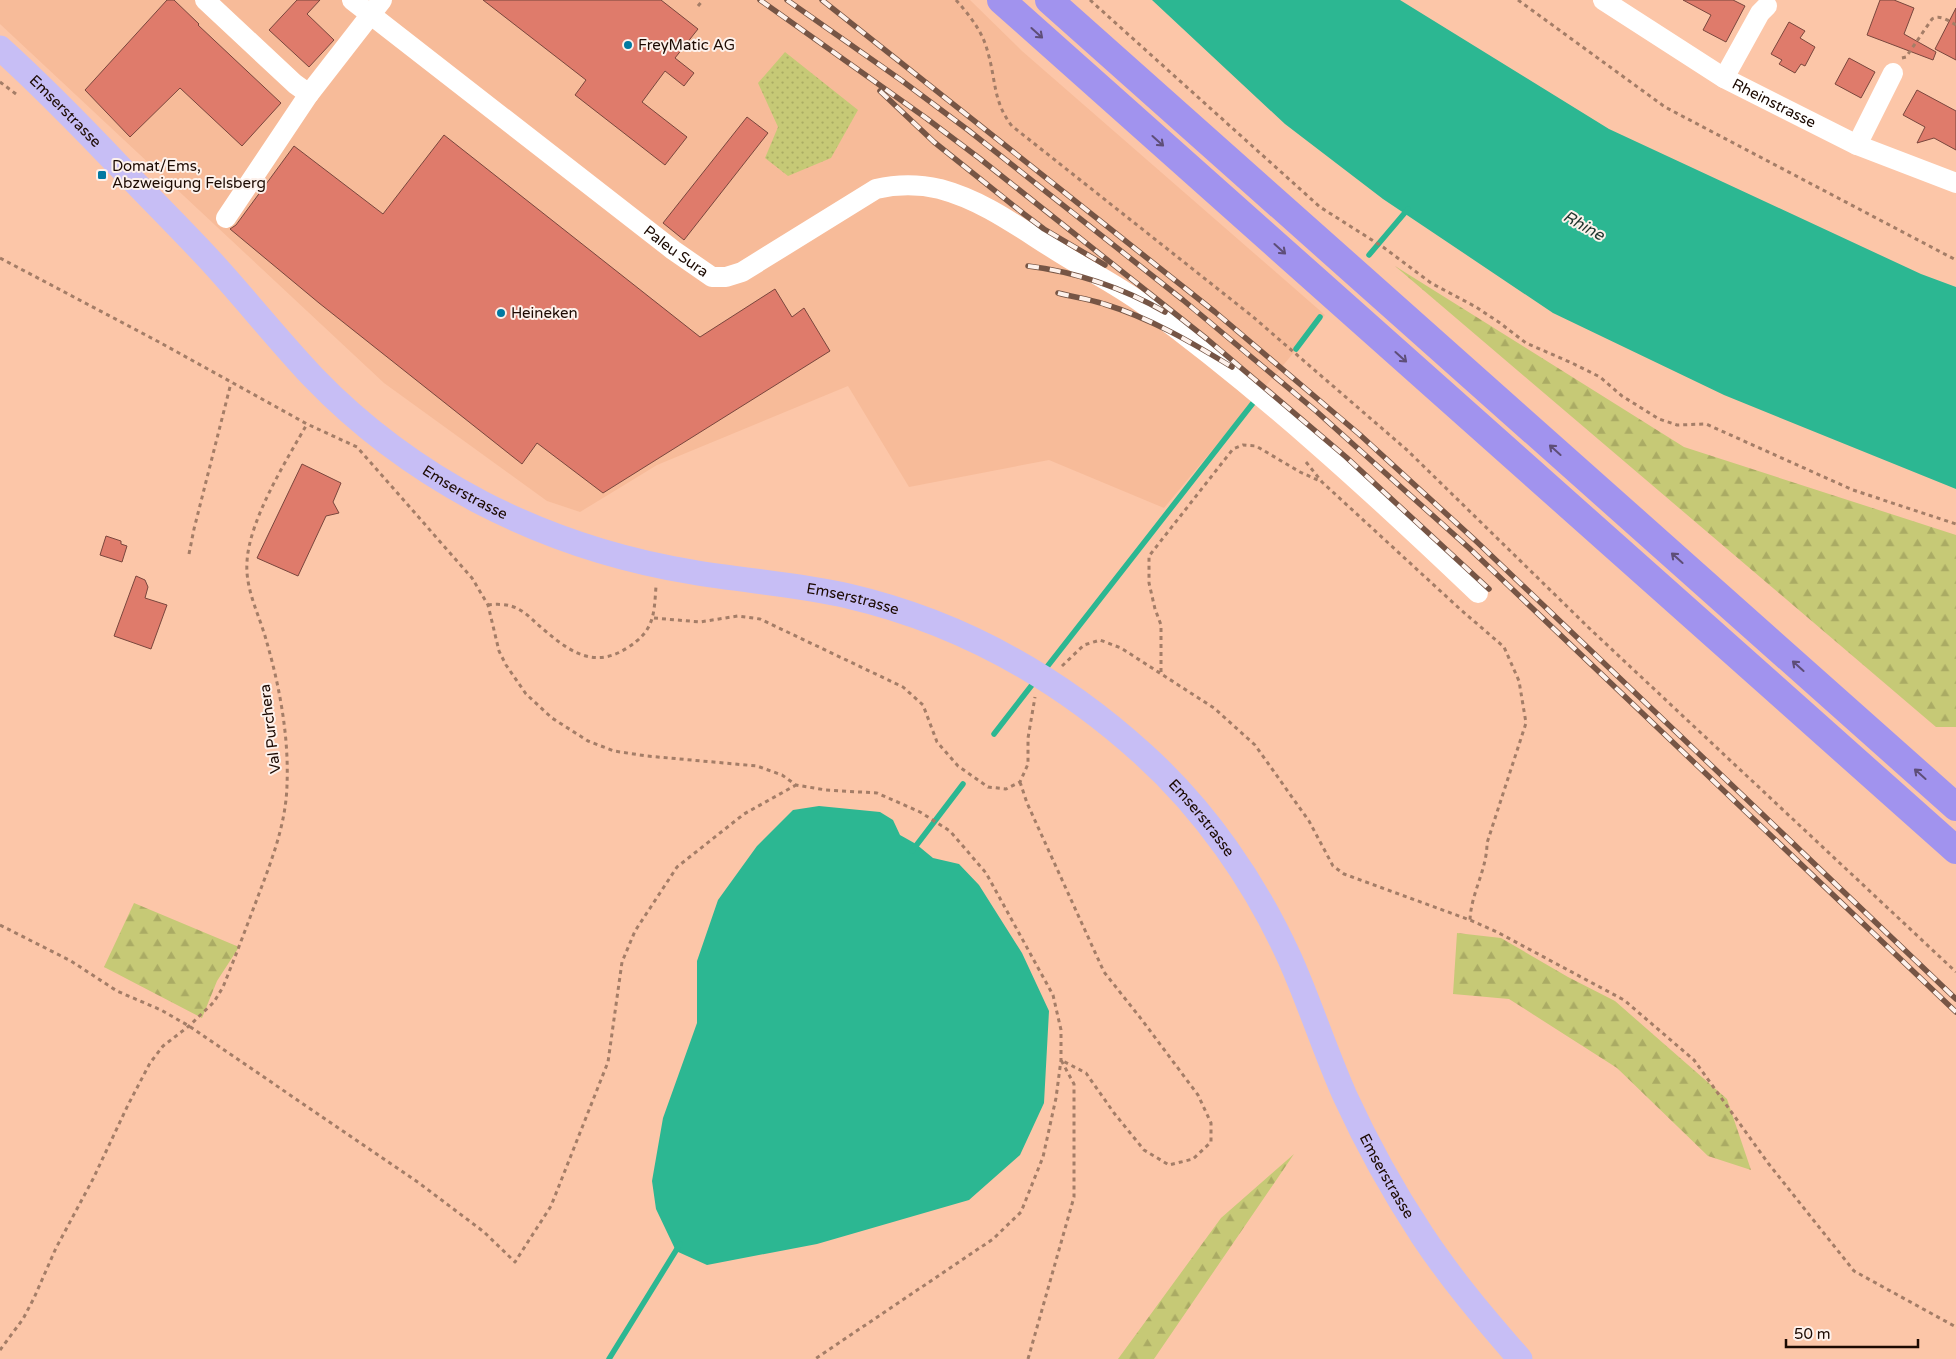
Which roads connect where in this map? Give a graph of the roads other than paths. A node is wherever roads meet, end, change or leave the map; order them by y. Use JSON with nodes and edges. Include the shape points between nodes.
{"nodes":[{"id":1,"x":352,"y":0,"type":"edge"},
{"id":2,"x":1001,"y":0,"type":"edge"},
{"id":3,"x":1049,"y":0,"type":"edge"},
{"id":4,"x":1603,"y":0,"type":"edge"},
{"id":5,"x":211,"y":2,"type":"edge"},
{"id":6,"x":1767,"y":6,"type":"dead end"},
{"id":7,"x":377,"y":8,"type":"edge"},
{"id":8,"x":0,"y":48,"type":"edge"},
{"id":9,"x":1896,"y":66,"type":"road end"},
{"id":10,"x":1724,"y":78,"type":"junction"},
{"id":11,"x":309,"y":94,"type":"junction"},
{"id":12,"x":1857,"y":145,"type":"junction"},
{"id":13,"x":1956,"y":183,"type":"edge"},
{"id":14,"x":226,"y":218,"type":"dead end"},
{"id":15,"x":1478,"y":593,"type":"dead end"},
{"id":16,"x":1956,"y":807,"type":"edge"},
{"id":17,"x":1956,"y":850,"type":"edge"},
{"id":18,"x":1520,"y":1359,"type":"edge"}],
"edges":[{"from":1,"to":7,"type":"street","name":"Paleu Sura"},
{"from":2,"to":17,"type":"highway","one_way":true},
{"from":16,"to":3,"type":"highway","one_way":true},
{"from":4,"to":10,"type":"street","name":"Rheinstrasse"},
{"from":5,"to":11,"type":"street"},
{"from":6,"to":10,"type":"street"},
{"from":7,"to":11,"type":"street"},
{"from":7,"to":15,"type":"street","name":"Paleu Sura","via":[[673,250],[712,277],[742,272],[864,195],[893,185],[924,186],[970,199],[999,214],[1142,304],[1268,402]]},
{"from":8,"to":18,"type":"main road","name":"Emserstrasse","via":[[39,83],[208,258],[315,380],[381,438],[449,484],[506,515],[595,550],[658,566],[847,596],[916,616],[997,650],[1092,710],[1176,786],[1230,853],[1283,945],[1344,1094],[1388,1180],[1456,1283]]},
{"from":9,"to":12,"type":"street"},
{"from":10,"to":12,"type":"street","name":"Rheinstrasse"},
{"from":11,"to":14,"type":"street"},
{"from":12,"to":13,"type":"street","name":"Rheinstrasse"}]}
